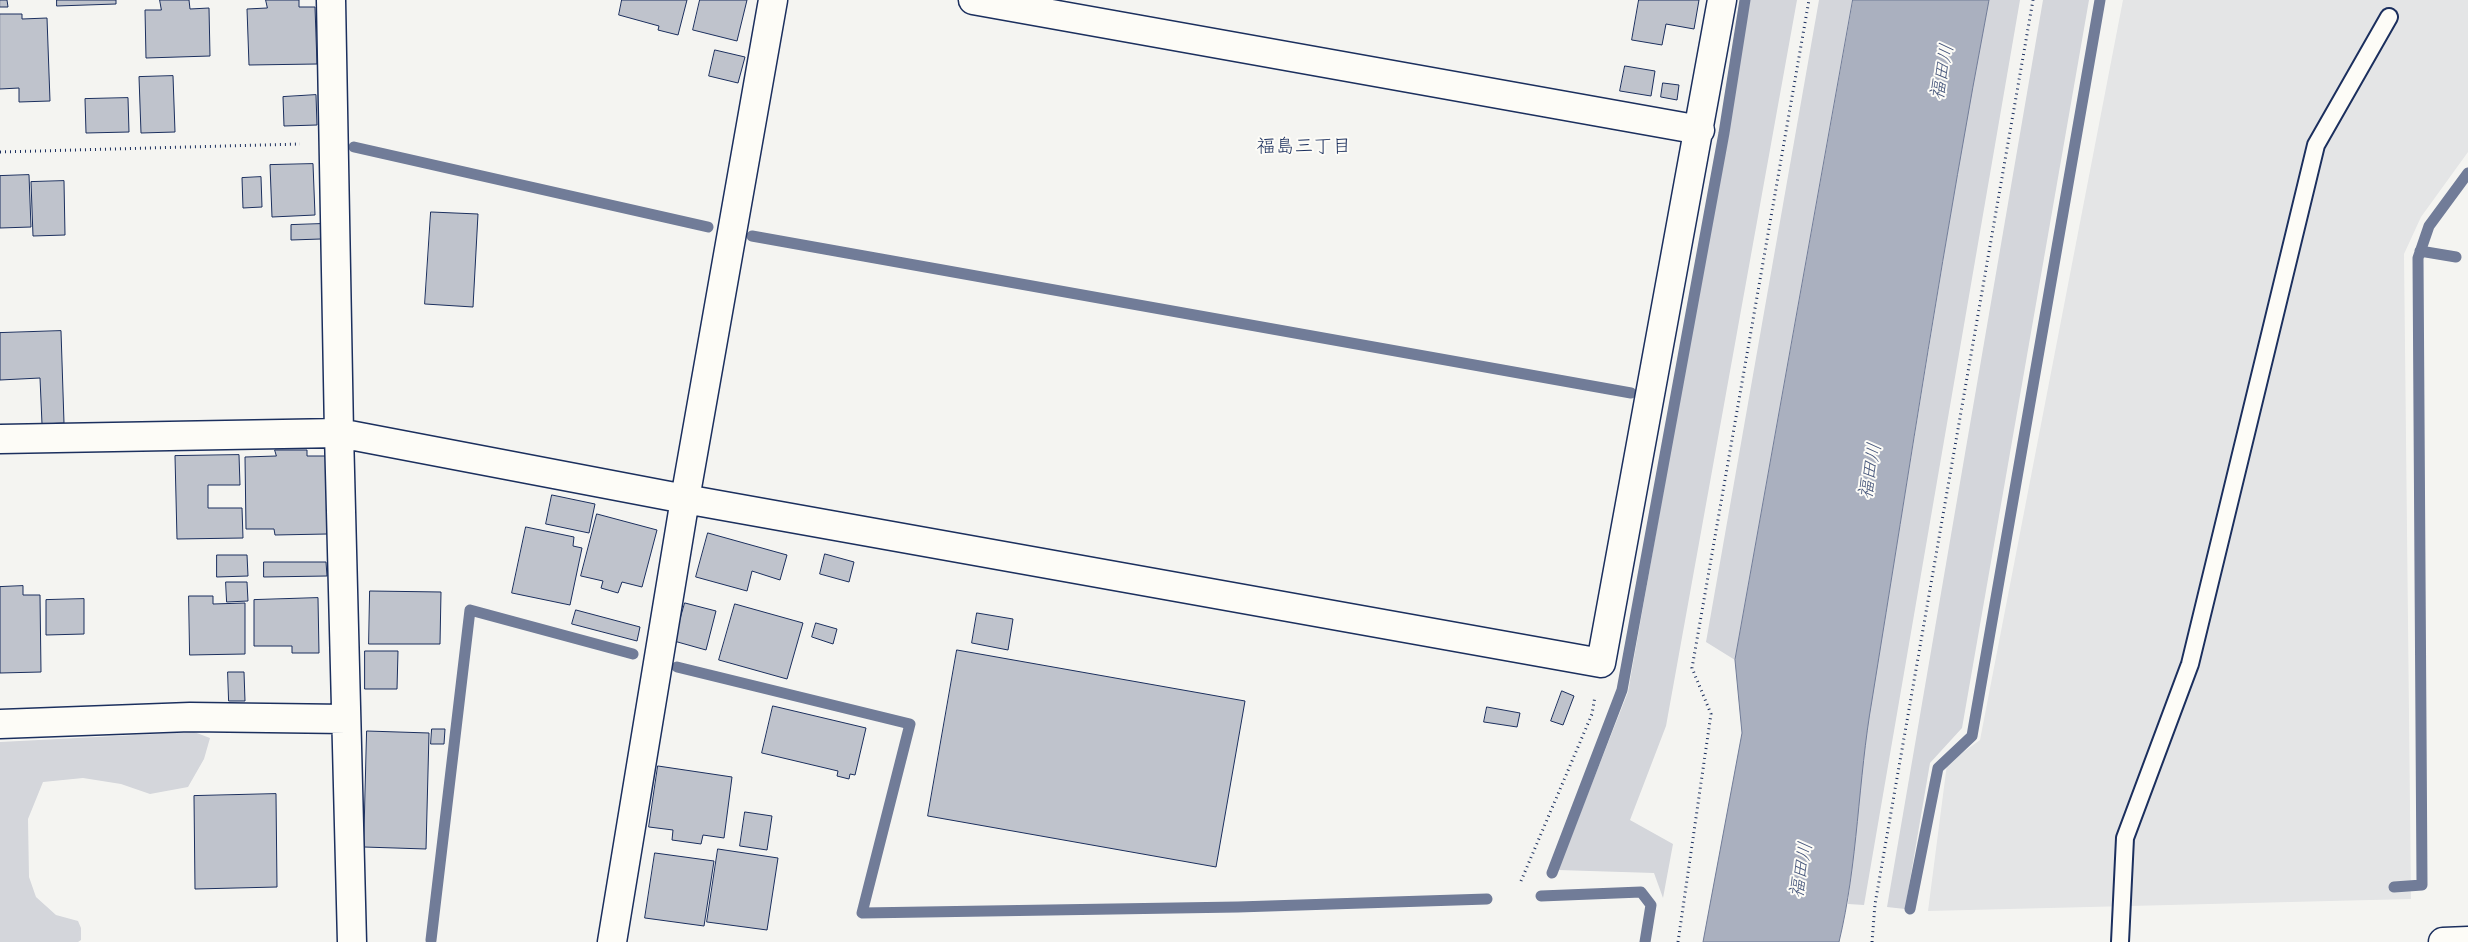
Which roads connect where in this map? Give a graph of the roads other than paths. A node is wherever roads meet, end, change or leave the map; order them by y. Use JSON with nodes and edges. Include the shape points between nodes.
{"nodes":[{"id":1,"x":331,"y":0,"type":"edge"},
{"id":2,"x":773,"y":0,"type":"edge"},
{"id":3,"x":973,"y":0,"type":"edge"},
{"id":4,"x":1722,"y":0,"type":"edge"},
{"id":5,"x":2389,"y":16,"type":"dead end"},
{"id":6,"x":1700,"y":130,"type":"junction"},
{"id":7,"x":339,"y":433,"type":"junction"},
{"id":8,"x":0,"y":439,"type":"edge"},
{"id":9,"x":685,"y":499,"type":"junction"},
{"id":10,"x":346,"y":719,"type":"junction"},
{"id":11,"x":0,"y":724,"type":"edge"},
{"id":12,"x":2468,"y":941,"type":"edge"},
{"id":13,"x":352,"y":942,"type":"edge"},
{"id":14,"x":612,"y":942,"type":"edge"},
{"id":15,"x":2120,"y":942,"type":"edge"},
{"id":16,"x":2443,"y":942,"type":"edge"}],
"edges":[{"from":1,"to":7,"type":"main road"},
{"from":2,"to":9,"type":"main road"},
{"from":3,"to":6,"type":"main road"},
{"from":4,"to":6,"type":"main road"},
{"from":5,"to":15,"type":"lane","via":[[2316,145],[2190,664],[2125,838]]},
{"from":6,"to":9,"type":"main road","via":[[1601,663]]},
{"from":7,"to":8,"type":"main road"},
{"from":7,"to":9,"type":"main road"},
{"from":7,"to":10,"type":"main road"},
{"from":9,"to":14,"type":"main road"},
{"from":10,"to":11,"type":"main road","via":[[190,717]]},
{"from":10,"to":13,"type":"main road"},
{"from":12,"to":16,"type":"main road"}]}
